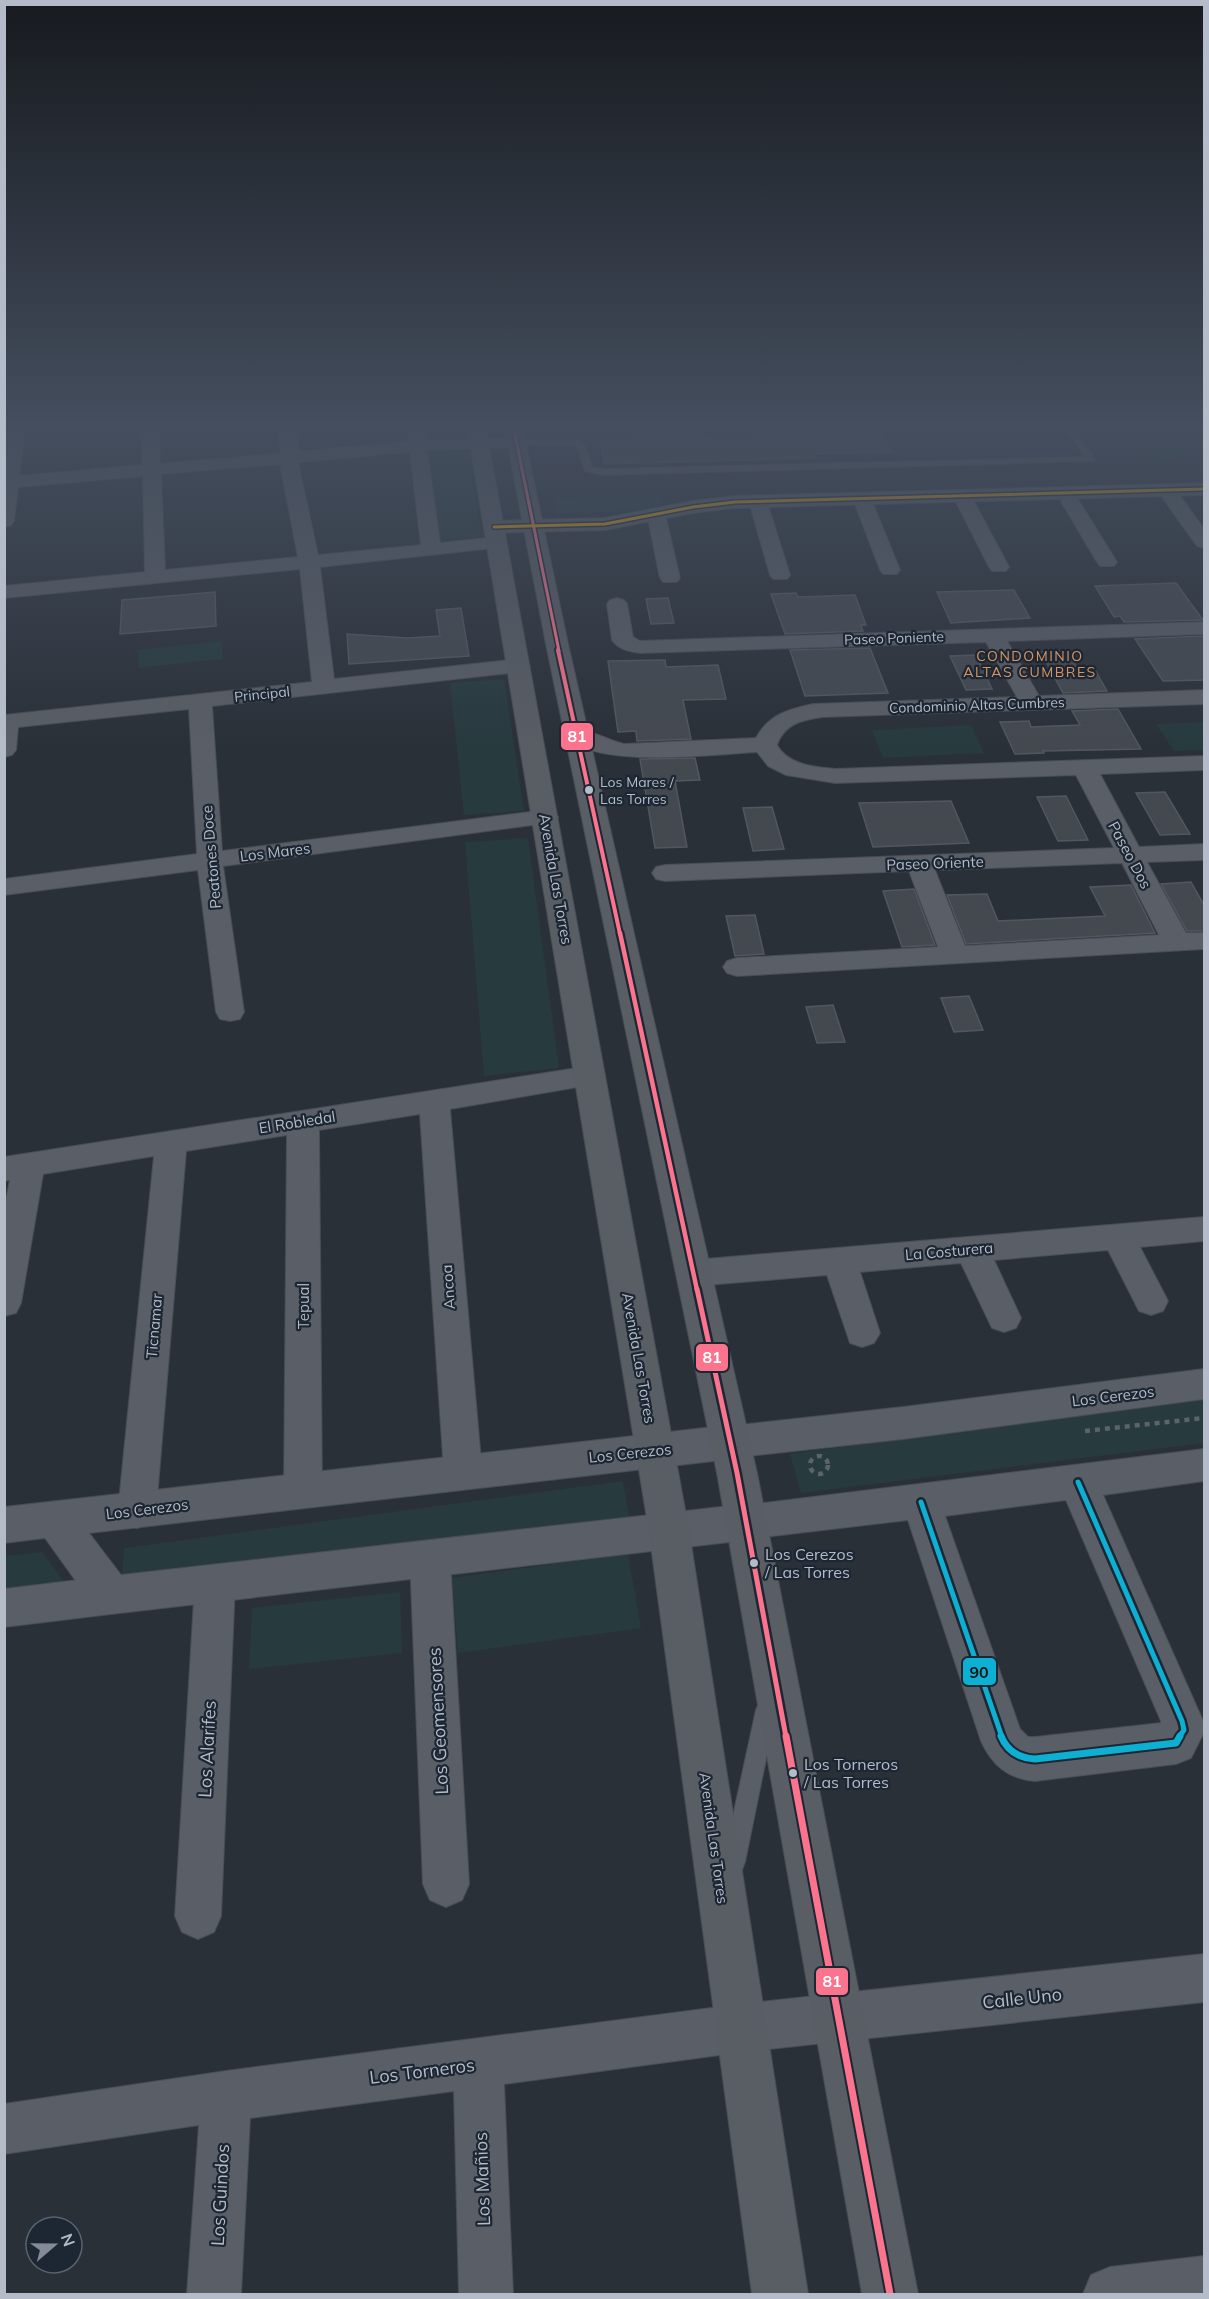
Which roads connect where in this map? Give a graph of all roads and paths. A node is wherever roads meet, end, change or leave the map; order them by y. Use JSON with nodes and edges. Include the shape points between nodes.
{"nodes":[{"id":1,"x":154,"y":532,"type":"edge"},
{"id":2,"x":303,"y":532,"type":"edge"},
{"id":3,"x":429,"y":532,"type":"edge"},
{"id":4,"x":506,"y":532,"type":"edge"},
{"id":5,"x":533,"y":532,"type":"edge"},
{"id":6,"x":660,"y":532,"type":"edge"},
{"id":7,"x":767,"y":532,"type":"edge"},
{"id":8,"x":875,"y":532,"type":"edge"},
{"id":9,"x":981,"y":532,"type":"edge"},
{"id":10,"x":1089,"y":532,"type":"edge"},
{"id":11,"x":495,"y":535,"type":"junction"},
{"id":12,"x":431,"y":549,"type":"junction"},
{"id":13,"x":309,"y":561,"type":"junction"},
{"id":14,"x":1107,"y":562,"type":"dead end"},
{"id":15,"x":999,"y":567,"type":"dead end"},
{"id":16,"x":890,"y":570,"type":"dead end"},
{"id":17,"x":780,"y":575,"type":"dead end"},
{"id":18,"x":155,"y":577,"type":"junction"},
{"id":19,"x":670,"y":578,"type":"dead end"},
{"id":20,"x":4,"y":592,"type":"edge"},
{"id":21,"x":617,"y":604,"type":"dead end"},
{"id":22,"x":1204,"y":628,"type":"edge"},
{"id":23,"x":993,"y":635,"type":"junction"},
{"id":24,"x":557,"y":644,"type":"junction"},
{"id":25,"x":517,"y":656,"type":"junction"},
{"id":26,"x":324,"y":687,"type":"junction"},
{"id":27,"x":1204,"y":698,"type":"edge"},
{"id":28,"x":200,"y":700,"type":"junction"},
{"id":29,"x":1032,"y":703,"type":"junction"},
{"id":30,"x":6,"y":721,"type":"edge"},
{"id":31,"x":578,"y":735,"type":"junction"},
{"id":32,"x":765,"y":745,"type":"junction"},
{"id":33,"x":4,"y":750,"type":"edge"},
{"id":34,"x":624,"y":751,"type":"junction"},
{"id":35,"x":1204,"y":763,"type":"edge"},
{"id":36,"x":1084,"y":767,"type":"junction"},
{"id":37,"x":586,"y":770,"type":"junction"},
{"id":38,"x":569,"y":838,"type":"junction"},
{"id":39,"x":1204,"y":852,"type":"edge"},
{"id":40,"x":1130,"y":855,"type":"junction"},
{"id":41,"x":210,"y":860,"type":"junction"},
{"id":42,"x":919,"y":863,"type":"junction"},
{"id":43,"x":665,"y":873,"type":"dead end"},
{"id":44,"x":4,"y":887,"type":"edge"},
{"id":45,"x":1204,"y":942,"type":"edge"},
{"id":46,"x":1177,"y":943,"type":"junction"},
{"id":47,"x":955,"y":955,"type":"junction"},
{"id":48,"x":737,"y":967,"type":"dead end"},
{"id":49,"x":230,"y":1012,"type":"dead end"},
{"id":50,"x":590,"y":1076,"type":"junction"},
{"id":51,"x":434,"y":1101,"type":"junction"},
{"id":52,"x":303,"y":1121,"type":"junction"},
{"id":53,"x":171,"y":1142,"type":"junction"},
{"id":54,"x":17,"y":1167,"type":"edge"},
{"id":55,"x":1204,"y":1229,"type":"edge"},
{"id":56,"x":1118,"y":1236,"type":"junction"},
{"id":57,"x":972,"y":1249,"type":"junction"},
{"id":58,"x":839,"y":1260,"type":"junction"},
{"id":59,"x":694,"y":1273,"type":"junction"},
{"id":60,"x":1151,"y":1301,"type":"dead end"},
{"id":61,"x":4,"y":1303,"type":"edge"},
{"id":62,"x":1004,"y":1318,"type":"dead end"},
{"id":63,"x":862,"y":1333,"type":"dead end"},
{"id":64,"x":1204,"y":1384,"type":"edge"},
{"id":65,"x":731,"y":1442,"type":"junction"},
{"id":66,"x":655,"y":1450,"type":"junction"},
{"id":67,"x":1204,"y":1465,"type":"edge"},
{"id":68,"x":463,"y":1472,"type":"junction"},
{"id":69,"x":1078,"y":1482,"type":"junction"},
{"id":70,"x":303,"y":1491,"type":"junction"},
{"id":71,"x":921,"y":1502,"type":"junction"},
{"id":72,"x":137,"y":1510,"type":"junction"},
{"id":73,"x":56,"y":1520,"type":"junction"},
{"id":74,"x":747,"y":1522,"type":"junction"},
{"id":75,"x":4,"y":1525,"type":"edge"},
{"id":76,"x":669,"y":1530,"type":"junction"},
{"id":77,"x":430,"y":1558,"type":"junction"},
{"id":78,"x":215,"y":1583,"type":"junction"},
{"id":79,"x":111,"y":1595,"type":"junction"},
{"id":80,"x":4,"y":1608,"type":"edge"},
{"id":81,"x":774,"y":1674,"type":"junction"},
{"id":82,"x":447,"y":1884,"type":"dead end"},
{"id":83,"x":724,"y":1909,"type":"junction"},
{"id":84,"x":198,"y":1916,"type":"dead end"},
{"id":85,"x":1204,"y":1978,"type":"edge"},
{"id":86,"x":840,"y":2018,"type":"junction"},
{"id":87,"x":742,"y":2028,"type":"junction"},
{"id":88,"x":478,"y":2063,"type":"junction"},
{"id":89,"x":226,"y":2096,"type":"junction"},
{"id":90,"x":4,"y":2129,"type":"edge"},
{"id":91,"x":1204,"y":2283,"type":"edge"},
{"id":92,"x":214,"y":2295,"type":"edge"},
{"id":93,"x":486,"y":2295,"type":"edge"},
{"id":94,"x":780,"y":2295,"type":"edge"},
{"id":95,"x":890,"y":2295,"type":"edge"},
{"id":96,"x":1110,"y":2295,"type":"edge"}],
"edges":[{"from":1,"to":18,"type":"street"},
{"from":2,"to":13,"type":"street"},
{"from":3,"to":12,"type":"street"},
{"from":4,"to":11,"type":"street"},
{"from":5,"to":24,"type":"main road","name":"Avenida Las Torres"},
{"from":6,"to":19,"type":"street"},
{"from":7,"to":17,"type":"street"},
{"from":8,"to":16,"type":"street"},
{"from":9,"to":15,"type":"street"},
{"from":10,"to":14,"type":"street"},
{"from":11,"to":12,"type":"street"},
{"from":11,"to":25,"type":"main road","name":"Avenida Las Torres"},
{"from":12,"to":13,"type":"street"},
{"from":13,"to":18,"type":"street"},
{"from":13,"to":26,"type":"street"},
{"from":18,"to":20,"type":"street"},
{"from":21,"to":23,"type":"street","name":"Paseo Poniente","via":[[623,640],[635,646]]},
{"from":22,"to":23,"type":"street","name":"Paseo Poniente"},
{"from":23,"to":29,"type":"street"},
{"from":24,"to":25,"type":"main road","via":[[537,642]]},
{"from":24,"to":31,"type":"main road","name":"Avenida Las Torres"},
{"from":25,"to":26,"type":"street","name":"Principal"},
{"from":25,"to":38,"type":"main road","name":"Avenida Las Torres"},
{"from":26,"to":28,"type":"street","name":"Principal"},
{"from":27,"to":29,"type":"street","name":"Condominio Altas Cumbres"},
{"from":28,"to":30,"type":"street","name":"Principal"},
{"from":28,"to":41,"type":"street","name":"Peatones Doce"},
{"from":29,"to":32,"type":"street","name":"Condominio Altas Cumbres","via":[[810,712],[775,726]]},
{"from":30,"to":33,"type":"street"},
{"from":31,"to":34,"type":"street"},
{"from":31,"to":37,"type":"main road","name":"Avenida Las Torres"},
{"from":32,"to":34,"type":"street"},
{"from":32,"to":36,"type":"street","via":[[773,757],[787,766],[835,776]]},
{"from":34,"to":37,"type":"street"},
{"from":35,"to":36,"type":"street"},
{"from":36,"to":40,"type":"street","name":"Paseo Dos"},
{"from":37,"to":38,"type":"main road","name":"Avenida Las Torres"},
{"from":38,"to":41,"type":"street","name":"Los Mares"},
{"from":38,"to":50,"type":"main road","name":"Avenida Las Torres"},
{"from":38,"to":59,"type":"main road","name":"Avenida Las Torres"},
{"from":39,"to":40,"type":"street","name":"Paseo Oriente"},
{"from":40,"to":42,"type":"street","name":"Paseo Oriente"},
{"from":40,"to":46,"type":"street","name":"Paseo Dos"},
{"from":41,"to":44,"type":"street","name":"Los Mares"},
{"from":41,"to":49,"type":"street","name":"Peatones Doce"},
{"from":42,"to":43,"type":"street","name":"Paseo Oriente"},
{"from":42,"to":47,"type":"street"},
{"from":45,"to":46,"type":"street"},
{"from":46,"to":47,"type":"street"},
{"from":47,"to":48,"type":"street"},
{"from":50,"to":51,"type":"street","name":"El Robledal"},
{"from":50,"to":66,"type":"main road","name":"Avenida Las Torres"},
{"from":51,"to":52,"type":"street","name":"El Robledal"},
{"from":51,"to":68,"type":"street","name":"Ancoa"},
{"from":52,"to":53,"type":"street","name":"El Robledal"},
{"from":52,"to":70,"type":"street","name":"Tepual"},
{"from":53,"to":54,"type":"street","name":"El Robledal"},
{"from":53,"to":72,"type":"street","name":"Ticnamar"},
{"from":54,"to":61,"type":"street"},
{"from":55,"to":56,"type":"street","name":"La Costurera"},
{"from":56,"to":57,"type":"street","name":"La Costurera"},
{"from":56,"to":60,"type":"street"},
{"from":57,"to":58,"type":"street","name":"La Costurera"},
{"from":57,"to":62,"type":"street"},
{"from":58,"to":59,"type":"street","name":"La Costurera"},
{"from":58,"to":63,"type":"street"},
{"from":59,"to":65,"type":"main road","name":"Avenida Las Torres"},
{"from":64,"to":65,"type":"street","name":"Los Cerezos"},
{"from":65,"to":66,"type":"street","name":"Los Cerezos"},
{"from":65,"to":74,"type":"main road","name":"Avenida Las Torres"},
{"from":66,"to":68,"type":"street","name":"Los Cerezos"},
{"from":66,"to":76,"type":"main road","name":"Avenida Las Torres"},
{"from":67,"to":69,"type":"street"},
{"from":68,"to":70,"type":"street","name":"Los Cerezos"},
{"from":69,"to":71,"type":"street"},
{"from":69,"to":71,"type":"street","via":[[1182,1720],[1181,1737],[1168,1746],[1035,1759],[1025,1759],[1008,1749]]},
{"from":70,"to":72,"type":"street","name":"Los Cerezos"},
{"from":71,"to":74,"type":"street"},
{"from":72,"to":73,"type":"street","name":"Los Cerezos"},
{"from":73,"to":75,"type":"street","name":"Los Cerezos"},
{"from":73,"to":79,"type":"street"},
{"from":74,"to":76,"type":"street"},
{"from":74,"to":81,"type":"main road","name":"Avenida Las Torres"},
{"from":76,"to":77,"type":"street"},
{"from":76,"to":83,"type":"main road","name":"Avenida Las Torres"},
{"from":77,"to":78,"type":"street"},
{"from":77,"to":82,"type":"street","name":"Los Geomensores"},
{"from":78,"to":79,"type":"street"},
{"from":78,"to":84,"type":"street","name":"Los Alarifes"},
{"from":79,"to":80,"type":"street"},
{"from":81,"to":83,"type":"lane"},
{"from":81,"to":86,"type":"main road","name":"Avenida Las Torres"},
{"from":83,"to":87,"type":"main road","name":"Avenida Las Torres"},
{"from":85,"to":86,"type":"street","name":"Calle Uno"},
{"from":86,"to":87,"type":"street","name":"Los Torneros"},
{"from":86,"to":95,"type":"main road","name":"Avenida Las Torres"},
{"from":87,"to":88,"type":"street","name":"Los Torneros"},
{"from":87,"to":94,"type":"main road","name":"Avenida Las Torres"},
{"from":88,"to":89,"type":"street","name":"Los Torneros"},
{"from":88,"to":93,"type":"street","name":"Los Mañios"},
{"from":89,"to":90,"type":"street","name":"Los Torneros"},
{"from":89,"to":92,"type":"street","name":"Los Guindos"},
{"from":91,"to":96,"type":"street"}]}
